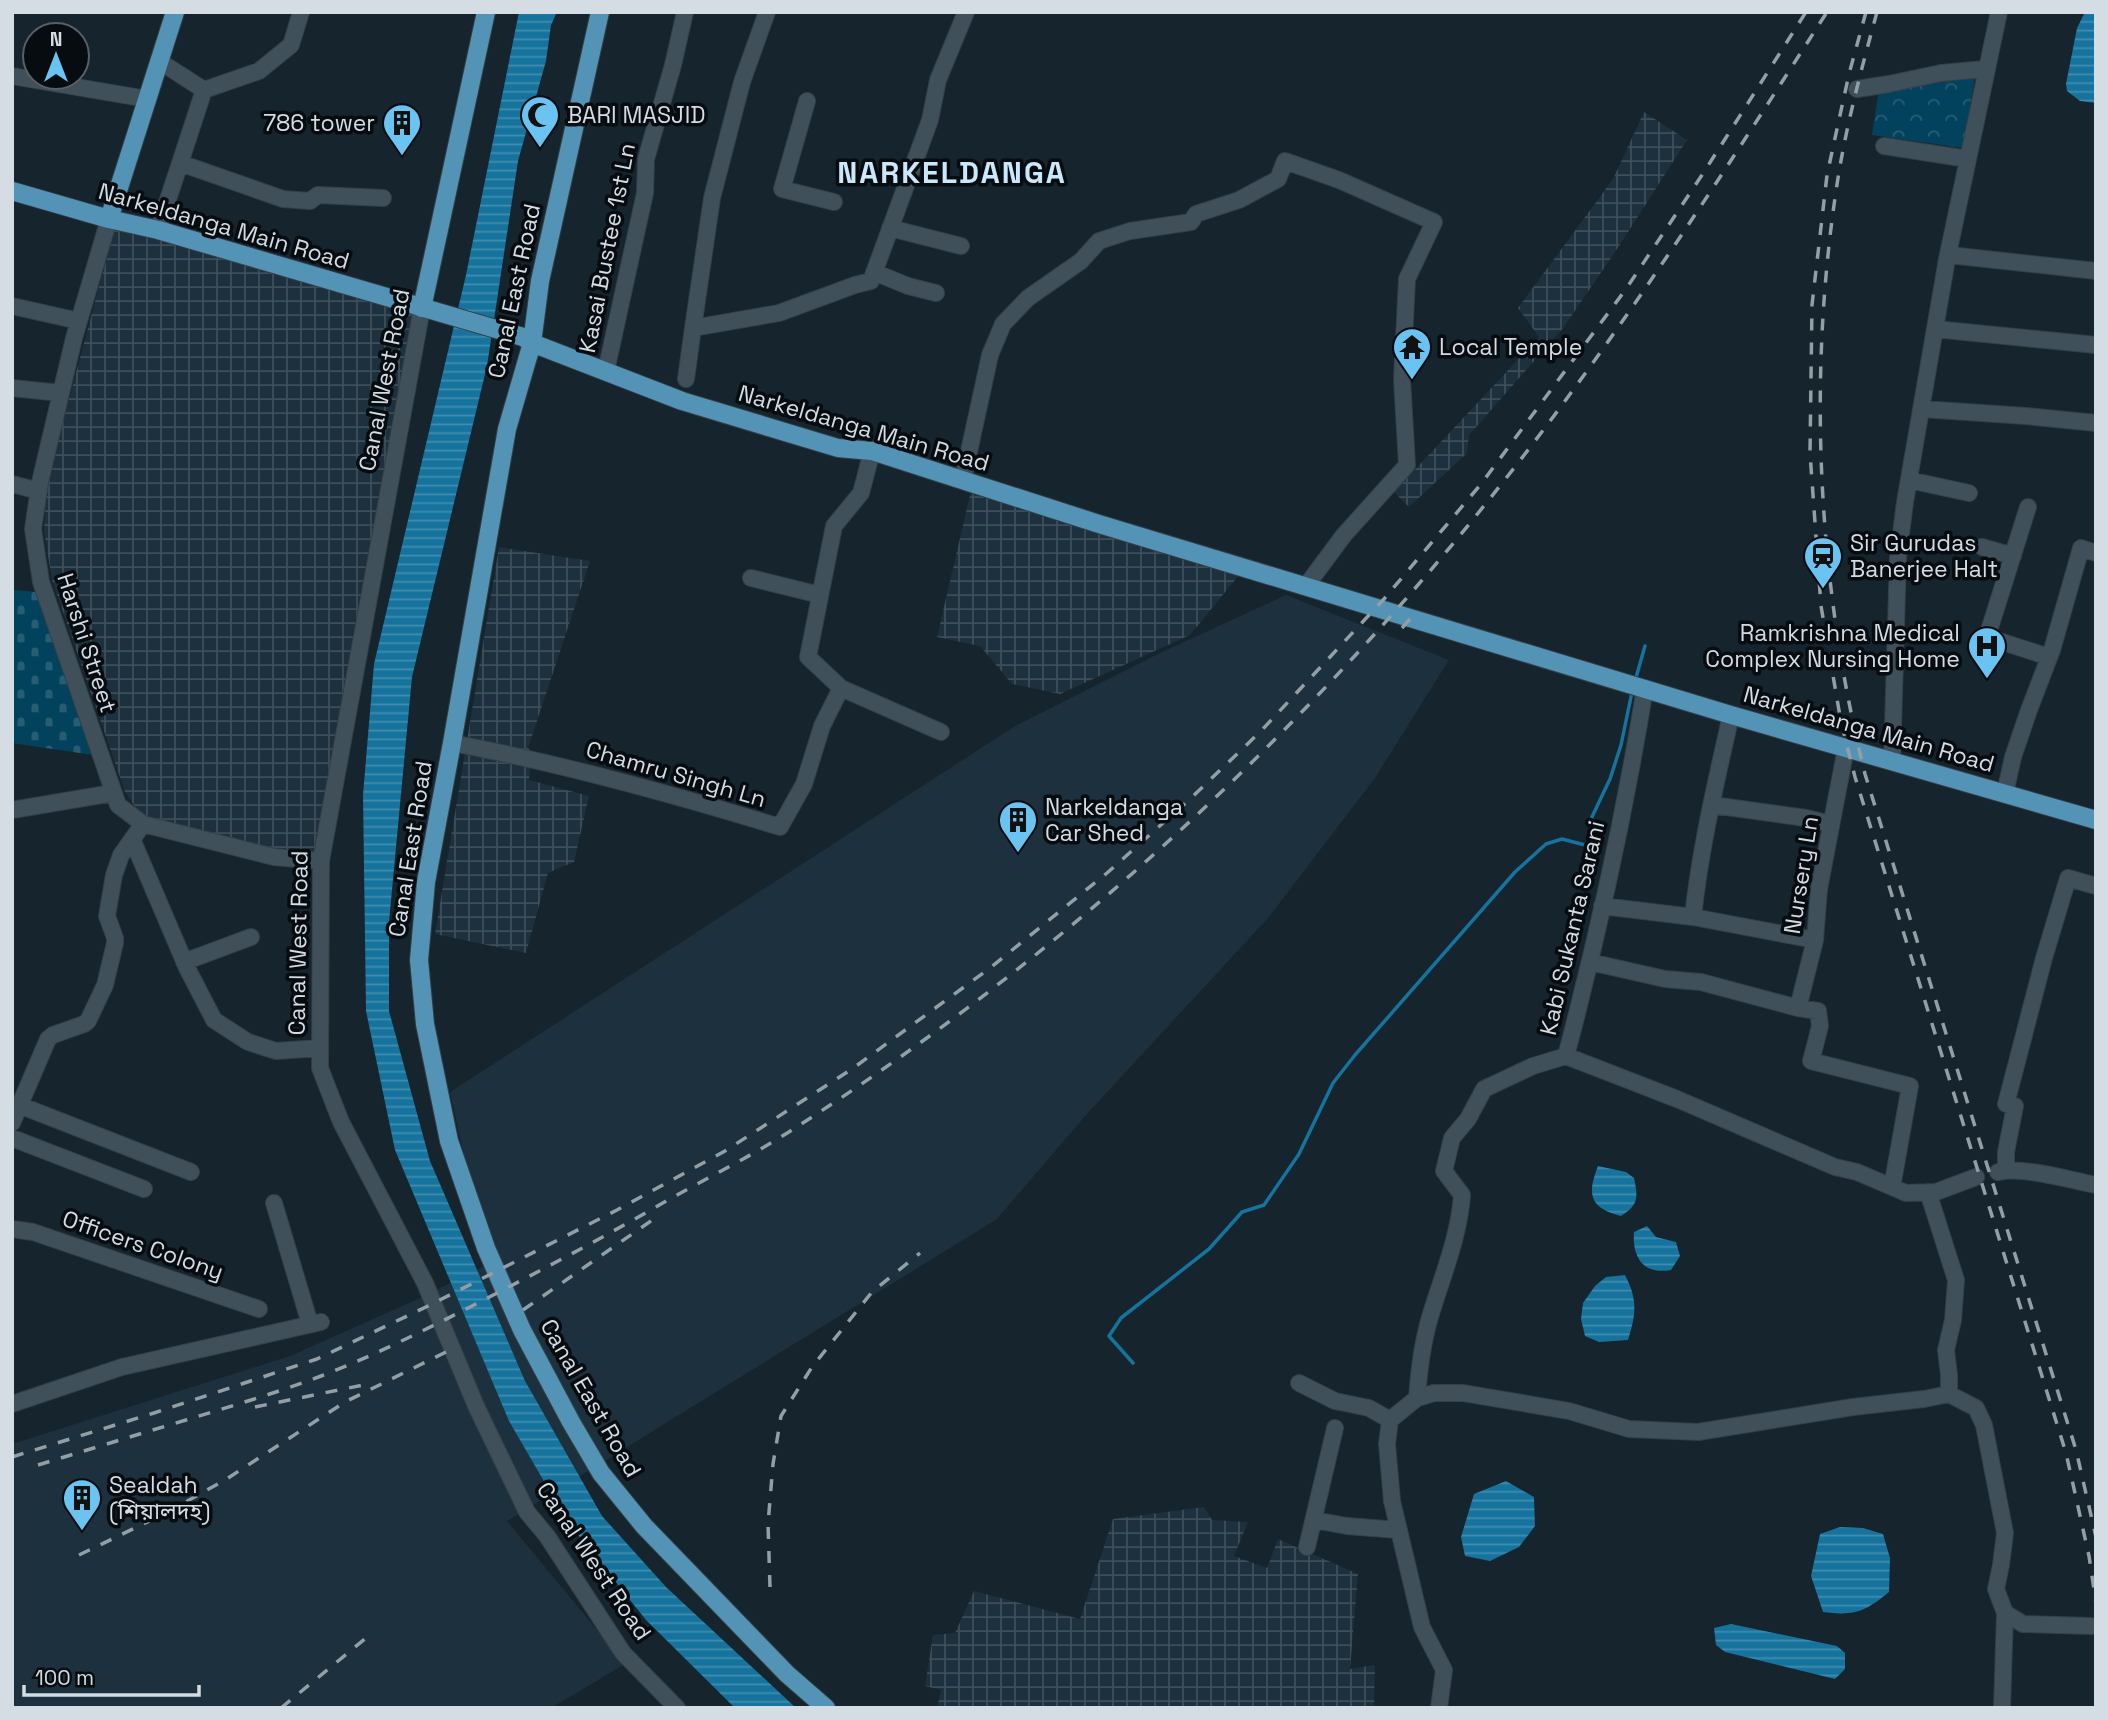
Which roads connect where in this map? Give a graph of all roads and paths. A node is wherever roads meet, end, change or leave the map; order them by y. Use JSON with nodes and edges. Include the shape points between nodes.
{"nodes":[{"id":1,"x":175,"y":12,"type":"edge"},
{"id":2,"x":301,"y":12,"type":"edge"},
{"id":3,"x":486,"y":12,"type":"edge"},
{"id":4,"x":600,"y":12,"type":"edge"},
{"id":5,"x":685,"y":12,"type":"edge"},
{"id":6,"x":767,"y":12,"type":"edge"},
{"id":7,"x":965,"y":12,"type":"edge"},
{"id":8,"x":1999,"y":12,"type":"edge"},
{"id":9,"x":159,"y":61,"type":"junction"},
{"id":10,"x":1985,"y":69,"type":"junction"},
{"id":11,"x":12,"y":76,"type":"edge"},
{"id":12,"x":1857,"y":89,"type":"dead end"},
{"id":13,"x":204,"y":90,"type":"junction"},
{"id":14,"x":147,"y":99,"type":"junction"},
{"id":15,"x":807,"y":101,"type":"dead end"},
{"id":16,"x":1884,"y":146,"type":"dead end"},
{"id":17,"x":1968,"y":159,"type":"junction"},
{"id":18,"x":180,"y":163,"type":"junction"},
{"id":19,"x":12,"y":191,"type":"edge"},
{"id":20,"x":383,"y":198,"type":"dead end"},
{"id":21,"x":834,"y":201,"type":"dead end"},
{"id":22,"x":109,"y":219,"type":"junction"},
{"id":23,"x":890,"y":228,"type":"junction"},
{"id":24,"x":158,"y":230,"type":"junction"},
{"id":25,"x":961,"y":246,"type":"dead end"},
{"id":26,"x":1949,"y":255,"type":"junction"},
{"id":27,"x":2096,"y":271,"type":"edge"},
{"id":28,"x":874,"y":272,"type":"junction"},
{"id":29,"x":936,"y":292,"type":"dead end"},
{"id":30,"x":12,"y":306,"type":"edge"},
{"id":31,"x":430,"y":311,"type":"junction"},
{"id":32,"x":79,"y":321,"type":"junction"},
{"id":33,"x":694,"y":328,"type":"junction"},
{"id":34,"x":1935,"y":329,"type":"junction"},
{"id":35,"x":527,"y":340,"type":"junction"},
{"id":36,"x":2096,"y":345,"type":"edge"},
{"id":37,"x":606,"y":371,"type":"junction"},
{"id":38,"x":686,"y":379,"type":"dead end"},
{"id":39,"x":12,"y":388,"type":"edge"},
{"id":40,"x":61,"y":393,"type":"junction"},
{"id":41,"x":1922,"y":409,"type":"junction"},
{"id":42,"x":2096,"y":423,"type":"edge"},
{"id":43,"x":872,"y":451,"type":"junction"},
{"id":44,"x":963,"y":479,"type":"junction"},
{"id":45,"x":1909,"y":480,"type":"junction"},
{"id":46,"x":12,"y":484,"type":"edge"},
{"id":47,"x":39,"y":491,"type":"junction"},
{"id":48,"x":1969,"y":493,"type":"dead end"},
{"id":49,"x":2028,"y":507,"type":"dead end"},
{"id":50,"x":1982,"y":547,"type":"dead end"},
{"id":51,"x":2096,"y":553,"type":"edge"},
{"id":52,"x":2013,"y":556,"type":"junction"},
{"id":53,"x":751,"y":578,"type":"dead end"},
{"id":54,"x":1306,"y":586,"type":"junction"},
{"id":55,"x":820,"y":595,"type":"junction"},
{"id":56,"x":2049,"y":657,"type":"junction"},
{"id":57,"x":841,"y":688,"type":"junction"},
{"id":58,"x":1645,"y":688,"type":"junction"},
{"id":59,"x":1731,"y":715,"type":"junction"},
{"id":60,"x":941,"y":732,"type":"dead end"},
{"id":61,"x":452,"y":743,"type":"junction"},
{"id":62,"x":1846,"y":748,"type":"junction"},
{"id":63,"x":1892,"y":761,"type":"junction"},
{"id":64,"x":113,"y":793,"type":"junction"},
{"id":65,"x":2005,"y":793,"type":"junction"},
{"id":66,"x":1712,"y":805,"type":"junction"},
{"id":67,"x":12,"y":810,"type":"edge"},
{"id":68,"x":2095,"y":819,"type":"edge"},
{"id":69,"x":143,"y":824,"type":"junction"},
{"id":70,"x":1831,"y":824,"type":"junction"},
{"id":71,"x":132,"y":839,"type":"junction"},
{"id":72,"x":321,"y":861,"type":"junction"},
{"id":73,"x":2096,"y":886,"type":"edge"},
{"id":74,"x":1602,"y":906,"type":"junction"},
{"id":75,"x":1693,"y":918,"type":"junction"},
{"id":76,"x":251,"y":937,"type":"dead end"},
{"id":77,"x":1815,"y":940,"type":"junction"},
{"id":78,"x":184,"y":962,"type":"junction"},
{"id":79,"x":1590,"y":962,"type":"junction"},
{"id":80,"x":1798,"y":1008,"type":"junction"},
{"id":81,"x":320,"y":1048,"type":"junction"},
{"id":82,"x":1566,"y":1056,"type":"junction"},
{"id":83,"x":19,"y":1105,"type":"junction"},
{"id":84,"x":12,"y":1122,"type":"edge"},
{"id":85,"x":12,"y":1138,"type":"edge"},
{"id":86,"x":191,"y":1172,"type":"dead end"},
{"id":87,"x":1976,"y":1177,"type":"dead end"},
{"id":88,"x":2096,"y":1185,"type":"edge"},
{"id":89,"x":1892,"y":1187,"type":"junction"},
{"id":90,"x":144,"y":1189,"type":"dead end"},
{"id":91,"x":1928,"y":1192,"type":"junction"},
{"id":92,"x":275,"y":1203,"type":"dead end"},
{"id":93,"x":12,"y":1229,"type":"edge"},
{"id":94,"x":259,"y":1309,"type":"dead end"},
{"id":95,"x":1300,"y":1383,"type":"dead end"},
{"id":96,"x":1948,"y":1394,"type":"junction"},
{"id":97,"x":1417,"y":1398,"type":"junction"},
{"id":98,"x":12,"y":1404,"type":"edge"},
{"id":99,"x":1390,"y":1420,"type":"junction"},
{"id":100,"x":1335,"y":1428,"type":"dead end"},
{"id":101,"x":1314,"y":1520,"type":"junction"},
{"id":102,"x":1398,"y":1530,"type":"junction"},
{"id":103,"x":1307,"y":1546,"type":"dead end"},
{"id":104,"x":2005,"y":1613,"type":"junction"},
{"id":105,"x":2091,"y":1626,"type":"dead end"},
{"id":106,"x":677,"y":1708,"type":"edge"},
{"id":107,"x":826,"y":1708,"type":"edge"},
{"id":108,"x":1440,"y":1708,"type":"edge"},
{"id":109,"x":2002,"y":1708,"type":"edge"}],
"edges":[{"from":1,"to":9,"type":"main road"},
{"from":2,"to":13,"type":"street","via":[[291,45],[259,71]]},
{"from":3,"to":31,"type":"main road","name":"Canal West Road"},
{"from":4,"to":35,"type":"main road","name":"Canal East Road"},
{"from":5,"to":37,"type":"street","name":"Kasai Bustee 1st Ln","via":[[646,159],[645,193]]},
{"from":6,"to":33,"type":"street","via":[[742,82],[712,198]]},
{"from":7,"to":23,"type":"street"},
{"from":8,"to":10,"type":"street"},
{"from":9,"to":13,"type":"street"},
{"from":9,"to":14,"type":"main road"},
{"from":10,"to":12,"type":"street"},
{"from":10,"to":17,"type":"street"},
{"from":11,"to":14,"type":"street"},
{"from":13,"to":18,"type":"street"},
{"from":14,"to":22,"type":"main road"},
{"from":15,"to":21,"type":"street","via":[[782,189]]},
{"from":16,"to":17,"type":"street"},
{"from":17,"to":26,"type":"street"},
{"from":18,"to":20,"type":"street","via":[[283,199],[310,201],[318,195]]},
{"from":18,"to":24,"type":"street"},
{"from":19,"to":22,"type":"main road","name":"Narkeldanga Main Road"},
{"from":22,"to":24,"type":"main road","name":"Narkeldanga Main Road"},
{"from":22,"to":32,"type":"street","name":"Harshi Street"},
{"from":23,"to":25,"type":"street"},
{"from":23,"to":28,"type":"street"},
{"from":24,"to":31,"type":"main road","name":"Narkeldanga Main Road"},
{"from":26,"to":27,"type":"street"},
{"from":26,"to":34,"type":"street"},
{"from":28,"to":29,"type":"street"},
{"from":28,"to":33,"type":"street","via":[[871,281],[779,313]]},
{"from":30,"to":32,"type":"street"},
{"from":31,"to":35,"type":"main road","name":"Narkeldanga Main Road"},
{"from":31,"to":72,"type":"street","name":"Canal West Road"},
{"from":32,"to":40,"type":"street","name":"Harshi Street"},
{"from":33,"to":38,"type":"street"},
{"from":34,"to":36,"type":"street"},
{"from":34,"to":41,"type":"street"},
{"from":35,"to":37,"type":"main road","name":"Narkeldanga Main Road"},
{"from":35,"to":61,"type":"main road","name":"Canal East Road"},
{"from":37,"to":43,"type":"main road","name":"Narkeldanga Main Road","via":[[682,401],[827,445]]},
{"from":39,"to":40,"type":"street"},
{"from":40,"to":47,"type":"street","name":"Harshi Street"},
{"from":41,"to":42,"type":"street"},
{"from":41,"to":45,"type":"street"},
{"from":43,"to":44,"type":"main road","name":"Narkeldanga Main Road"},
{"from":43,"to":55,"type":"street","via":[[861,493],[834,526]]},
{"from":44,"to":54,"type":"main road","name":"Narkeldanga Main Road"},
{"from":44,"to":54,"type":"street","via":[[990,355],[1003,324],[1028,298],[1081,261],[1099,241],[1130,231],[1191,222],[1196,214],[1239,200],[1278,179],[1285,162],[1434,222],[1407,279],[1402,379],[1407,465],[1344,535]]},
{"from":45,"to":48,"type":"street"},
{"from":45,"to":63,"type":"street","via":[[1898,557]]},
{"from":46,"to":47,"type":"street"},
{"from":47,"to":64,"type":"street","name":"Harshi Street","via":[[33,528],[41,582]]},
{"from":49,"to":52,"type":"street"},
{"from":50,"to":52,"type":"street"},
{"from":51,"to":56,"type":"street","via":[[2081,548]]},
{"from":52,"to":56,"type":"street","via":[[1987,638]]},
{"from":53,"to":55,"type":"street"},
{"from":54,"to":58,"type":"main road","name":"Narkeldanga Main Road"},
{"from":55,"to":57,"type":"street","via":[[808,657]]},
{"from":56,"to":65,"type":"street","via":[[2028,710]]},
{"from":57,"to":60,"type":"street"},
{"from":57,"to":61,"type":"street","name":"Chamru Singh Ln","via":[[822,726],[804,784],[780,827],[667,793]]},
{"from":58,"to":59,"type":"main road","name":"Narkeldanga Main Road"},
{"from":58,"to":74,"type":"street","name":"Kabi Sukanta Sarani"},
{"from":59,"to":62,"type":"main road","name":"Narkeldanga Main Road"},
{"from":59,"to":66,"type":"street"},
{"from":61,"to":107,"type":"main road","name":"Canal East Road","via":[[426,882],[419,960],[425,1024],[449,1141],[486,1248],[522,1330],[601,1473],[653,1535],[787,1674]]},
{"from":62,"to":63,"type":"main road","name":"Narkeldanga Main Road"},
{"from":62,"to":70,"type":"street","name":"Nursery Ln"},
{"from":63,"to":65,"type":"main road","name":"Narkeldanga Main Road"},
{"from":64,"to":67,"type":"street"},
{"from":64,"to":69,"type":"street","via":[[118,805]]},
{"from":65,"to":68,"type":"main road","name":"Narkeldanga Main Road"},
{"from":66,"to":70,"type":"street"},
{"from":66,"to":75,"type":"street"},
{"from":69,"to":71,"type":"street"},
{"from":69,"to":72,"type":"street","via":[[274,857]]},
{"from":70,"to":77,"type":"street","name":"Nursery Ln"},
{"from":71,"to":78,"type":"street"},
{"from":71,"to":83,"type":"street","via":[[121,855],[107,910],[115,938],[105,985],[88,1021],[48,1039]]},
{"from":72,"to":81,"type":"street","name":"Canal West Road"},
{"from":73,"to":88,"type":"street","via":[[2067,878],[2006,1104],[2015,1106],[2002,1171]]},
{"from":74,"to":75,"type":"street"},
{"from":74,"to":79,"type":"street","name":"Kabi Sukanta Sarani"},
{"from":75,"to":77,"type":"street"},
{"from":76,"to":78,"type":"street"},
{"from":77,"to":80,"type":"street","name":"Nursery Ln"},
{"from":78,"to":81,"type":"street","via":[[214,1020],[248,1042],[276,1051]]},
{"from":79,"to":80,"type":"street","via":[[1701,982]]},
{"from":79,"to":82,"type":"street","name":"Kabi Sukanta Sarani"},
{"from":80,"to":89,"type":"street","via":[[1818,1011],[1820,1026],[1811,1061],[1910,1086]]},
{"from":81,"to":106,"type":"street","name":"Canal West Road","via":[[320,1068],[341,1122],[425,1283],[527,1512],[623,1653]]},
{"from":82,"to":89,"type":"street"},
{"from":82,"to":97,"type":"street","name":"Kabi Sukanta Sarani","via":[[1483,1089],[1452,1138],[1444,1171],[1462,1195],[1460,1220],[1429,1319]]},
{"from":83,"to":84,"type":"street"},
{"from":83,"to":86,"type":"street"},
{"from":85,"to":90,"type":"street"},
{"from":87,"to":91,"type":"street"},
{"from":89,"to":91,"type":"street","via":[[1906,1193]]},
{"from":91,"to":96,"type":"street","via":[[1956,1280],[1946,1350]]},
{"from":92,"to":98,"type":"street","via":[[316,1323],[122,1367]]},
{"from":93,"to":94,"type":"street","name":"Officers Colony","via":[[33,1231]]},
{"from":95,"to":99,"type":"street"},
{"from":96,"to":97,"type":"street","via":[[1698,1432],[1629,1429],[1569,1411],[1463,1394],[1434,1392]]},
{"from":96,"to":104,"type":"street","via":[[1976,1408],[1984,1425],[2005,1533],[1996,1588]]},
{"from":97,"to":99,"type":"street"},
{"from":99,"to":102,"type":"street","via":[[1387,1444]]},
{"from":100,"to":101,"type":"street"},
{"from":101,"to":102,"type":"street"},
{"from":101,"to":103,"type":"street"},
{"from":102,"to":108,"type":"street","via":[[1422,1627],[1444,1670]]},
{"from":104,"to":105,"type":"street","via":[[2023,1624]]},
{"from":104,"to":109,"type":"street"}]}
